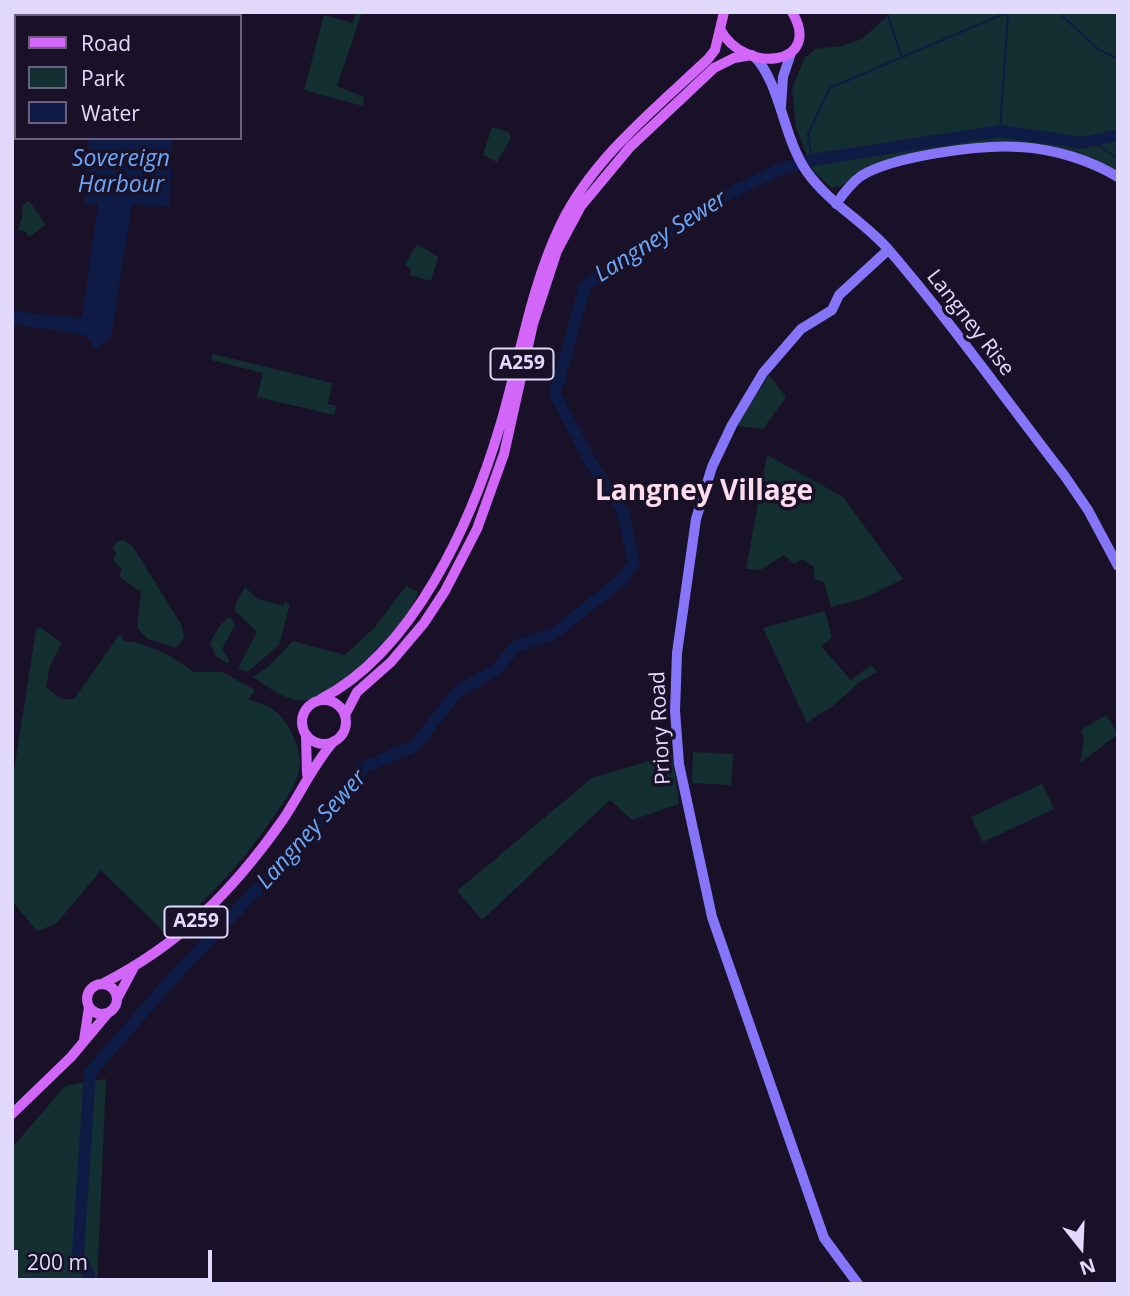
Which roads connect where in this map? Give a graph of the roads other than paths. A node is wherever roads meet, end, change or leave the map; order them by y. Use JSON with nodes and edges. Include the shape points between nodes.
{"nodes":[{"id":1,"x":792,"y":12,"type":"edge"},
{"id":2,"x":721,"y":18,"type":"edge"},
{"id":3,"x":791,"y":53,"type":"junction"},
{"id":4,"x":753,"y":56,"type":"junction"},
{"id":5,"x":782,"y":115,"type":"junction"},
{"id":6,"x":1118,"y":177,"type":"edge"},
{"id":7,"x":836,"y":204,"type":"junction"},
{"id":8,"x":888,"y":250,"type":"junction"},
{"id":9,"x":1118,"y":566,"type":"edge"},
{"id":10,"x":321,"y":699,"type":"junction"},
{"id":11,"x":345,"y":715,"type":"junction"},
{"id":12,"x":306,"y":736,"type":"junction"},
{"id":13,"x":334,"y":741,"type":"junction"},
{"id":14,"x":307,"y":777,"type":"junction"},
{"id":15,"x":133,"y":969,"type":"junction"},
{"id":16,"x":102,"y":984,"type":"junction"},
{"id":17,"x":118,"y":997,"type":"junction"},
{"id":18,"x":89,"y":1007,"type":"junction"},
{"id":19,"x":107,"y":1014,"type":"junction"},
{"id":20,"x":84,"y":1040,"type":"junction"},
{"id":21,"x":12,"y":1115,"type":"edge"},
{"id":22,"x":858,"y":1284,"type":"edge"}],
"edges":[{"from":1,"to":3,"type":"main road","via":[[798,37]]},
{"from":2,"to":4,"type":"main road","via":[[728,40]]},
{"from":2,"to":10,"type":"main road","number":"A259","via":[[715,50],[596,170],[553,241],[521,339],[497,436],[465,522],[433,581],[373,660]]},
{"from":3,"to":4,"type":"main road","via":[[772,61]]},
{"from":3,"to":5,"type":"street","name":"Langney Rise","via":[[781,87]]},
{"from":4,"to":5,"type":"street","name":"Langney Rise","via":[[766,72]]},
{"from":4,"to":11,"type":"main road","number":"A259","via":[[734,58],[714,68],[630,147],[581,206],[557,251],[533,324],[503,454],[477,529],[424,623],[391,662],[356,692]]},
{"from":5,"to":7,"type":"street","name":"Langney Rise","via":[[807,172]]},
{"from":6,"to":7,"type":"street","via":[[1070,156],[997,146],[878,168],[860,177]]},
{"from":7,"to":8,"type":"street","name":"Langney Rise"},
{"from":8,"to":9,"type":"street","name":"Langney Rise","via":[[1064,475]]},
{"from":8,"to":22,"type":"street","name":"Priory Road","via":[[839,295],[832,310],[795,336],[763,373],[732,425],[712,467],[696,519],[676,677],[679,764],[712,917],[824,1238]]},
{"from":10,"to":11,"type":"main road","via":[[337,704]]},
{"from":10,"to":12,"type":"main road","via":[[302,715]]},
{"from":11,"to":13,"type":"main road","via":[[345,728]]},
{"from":12,"to":13,"type":"main road","via":[[319,744]]},
{"from":12,"to":14,"type":"main road"},
{"from":13,"to":14,"type":"main road","number":"A259"},
{"from":14,"to":15,"type":"main road","number":"A259","via":[[284,819],[222,895],[179,937]]},
{"from":15,"to":16,"type":"main road","number":"A259"},
{"from":15,"to":17,"type":"main road","number":"A259"},
{"from":16,"to":17,"type":"main road","via":[[111,986]]},
{"from":16,"to":18,"type":"main road","via":[[89,991]]},
{"from":17,"to":19,"type":"main road"},
{"from":18,"to":19,"type":"main road"},
{"from":18,"to":20,"type":"main road"},
{"from":19,"to":20,"type":"main road"},
{"from":20,"to":21,"type":"main road"}]}
